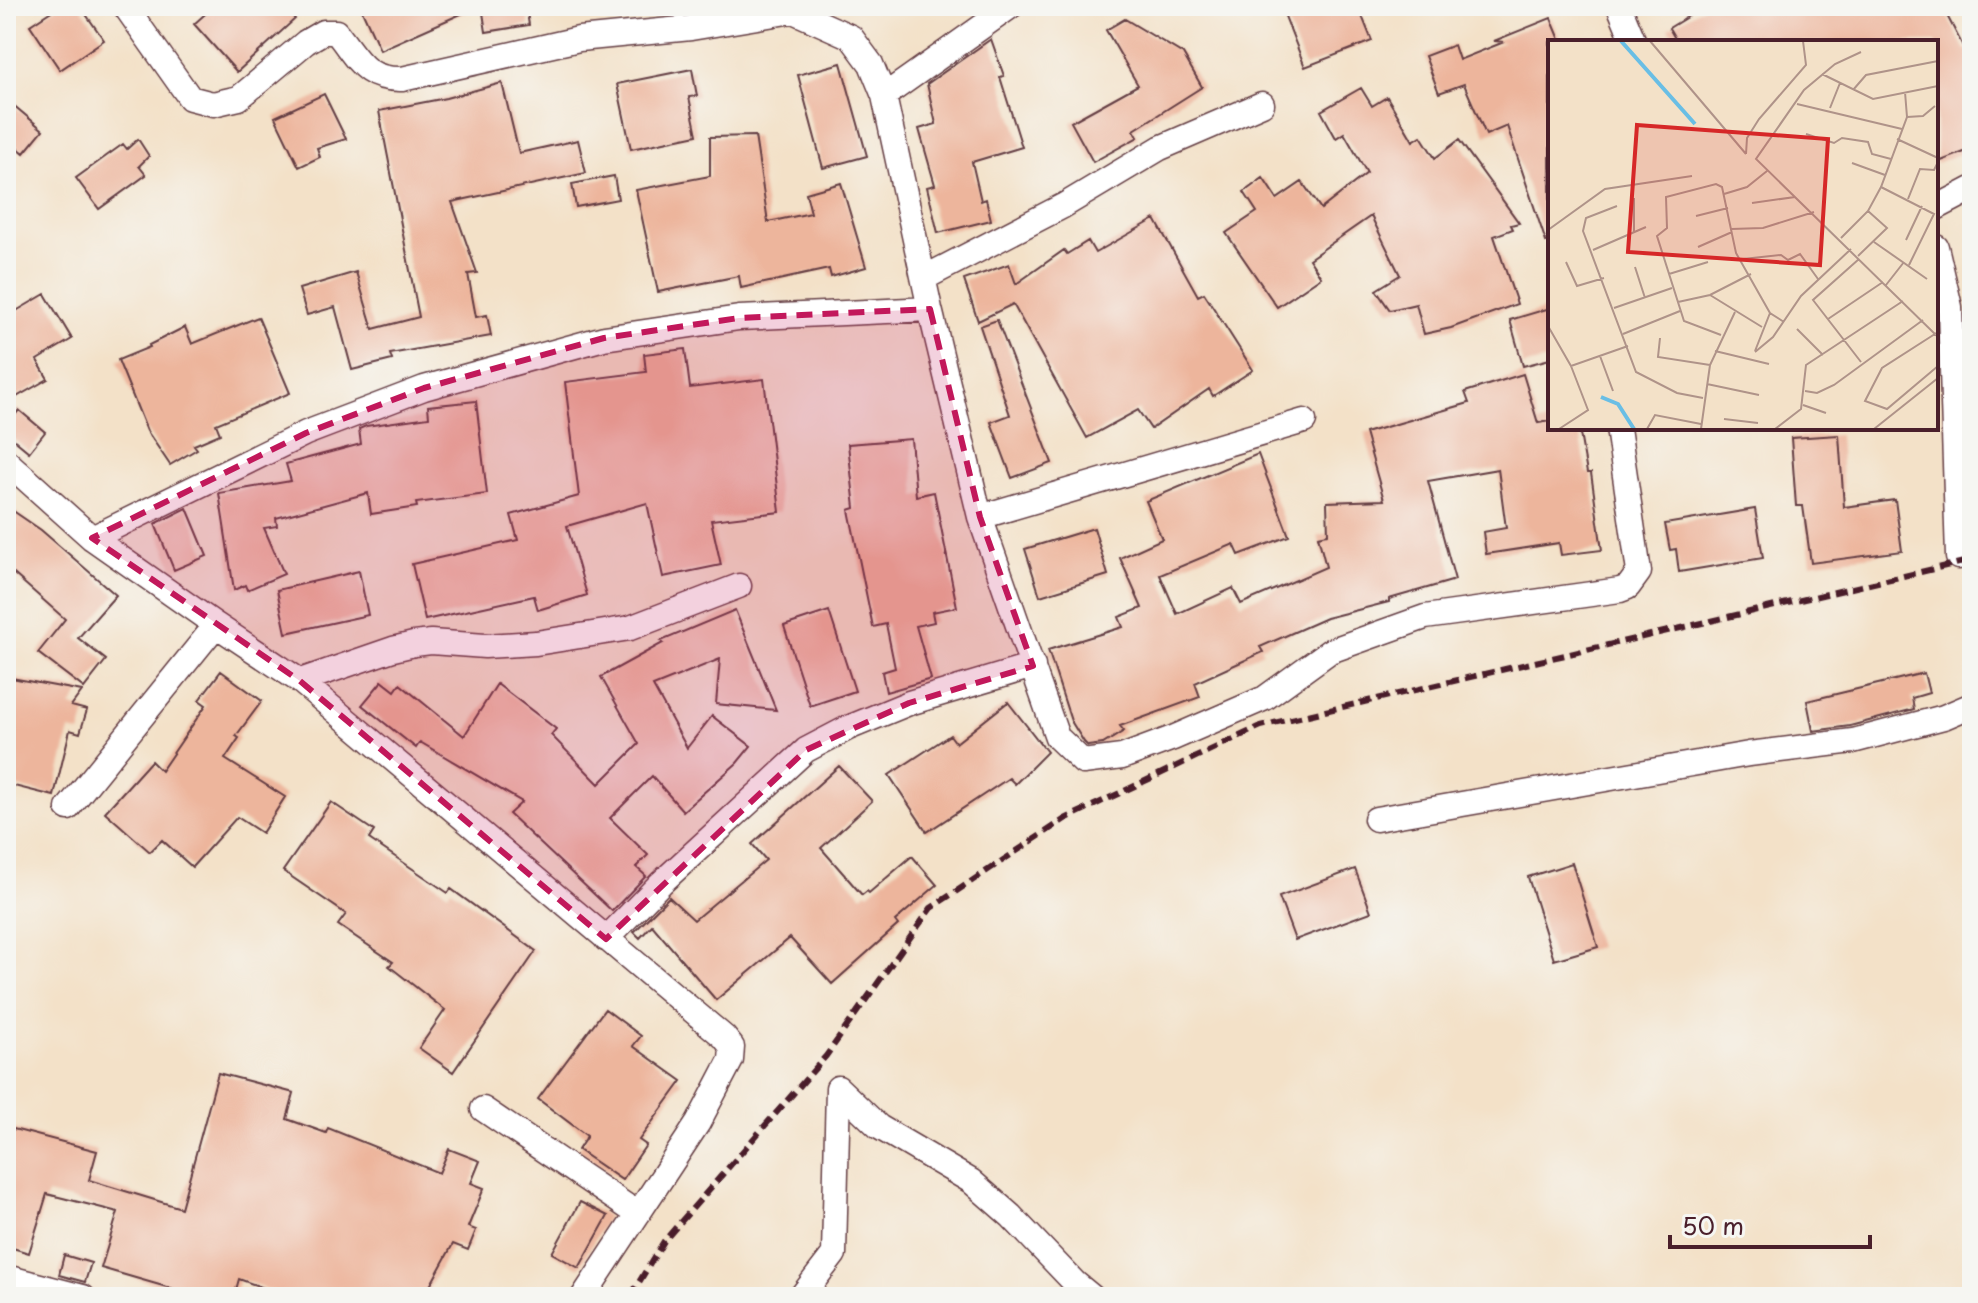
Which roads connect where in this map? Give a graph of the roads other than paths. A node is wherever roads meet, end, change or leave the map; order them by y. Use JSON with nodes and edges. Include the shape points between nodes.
{"nodes":[{"id":1,"x":125,"y":6,"type":"edge"},
{"id":2,"x":1011,"y":6,"type":"edge"},
{"id":3,"x":1619,"y":6,"type":"edge"},
{"id":4,"x":791,"y":9,"type":"edge"},
{"id":5,"x":1633,"y":40,"type":"edge"},
{"id":6,"x":884,"y":96,"type":"junction"},
{"id":7,"x":1262,"y":104,"type":"dead end"},
{"id":8,"x":1972,"y":189,"type":"edge"},
{"id":9,"x":1938,"y":207,"type":"edge"},
{"id":10,"x":1938,"y":256,"type":"edge"},
{"id":11,"x":924,"y":278,"type":"junction"},
{"id":12,"x":930,"y":309,"type":"junction"},
{"id":13,"x":1304,"y":421,"type":"dead end"},
{"id":14,"x":1618,"y":430,"type":"edge"},
{"id":15,"x":6,"y":461,"type":"edge"},
{"id":16,"x":980,"y":517,"type":"junction"},
{"id":17,"x":92,"y":538,"type":"junction"},
{"id":18,"x":1958,"y":557,"type":"dead end"},
{"id":19,"x":739,"y":586,"type":"dead end"},
{"id":20,"x":216,"y":625,"type":"junction"},
{"id":21,"x":1033,"y":666,"type":"junction"},
{"id":22,"x":300,"y":681,"type":"junction"},
{"id":23,"x":1972,"y":705,"type":"edge"},
{"id":24,"x":68,"y":808,"type":"dead end"},
{"id":25,"x":1376,"y":819,"type":"dead end"},
{"id":26,"x":606,"y":939,"type":"junction"},
{"id":27,"x":483,"y":1109,"type":"dead end"},
{"id":28,"x":638,"y":1214,"type":"junction"},
{"id":29,"x":6,"y":1277,"type":"edge"},
{"id":30,"x":83,"y":1297,"type":"edge"},
{"id":31,"x":583,"y":1297,"type":"edge"},
{"id":32,"x":801,"y":1297,"type":"edge"},
{"id":33,"x":1092,"y":1297,"type":"edge"}],
"edges":[{"from":1,"to":4,"type":"street","via":[[190,98],[213,104],[239,98],[306,42],[330,31],[370,73],[402,79],[579,39],[691,28]]},
{"from":2,"to":6,"type":"street"},
{"from":3,"to":5,"type":"street"},
{"from":4,"to":6,"type":"street","via":[[851,37],[871,64]]},
{"from":6,"to":11,"type":"street"},
{"from":7,"to":11,"type":"street","via":[[1160,148],[1063,206]]},
{"from":8,"to":9,"type":"street"},
{"from":10,"to":18,"type":"street","via":[[1950,307]]},
{"from":11,"to":12,"type":"street"},
{"from":12,"to":16,"type":"street"},
{"from":12,"to":17,"type":"street","via":[[739,318],[589,342],[424,388],[306,433]]},
{"from":13,"to":16,"type":"street"},
{"from":14,"to":21,"type":"street","via":[[1639,572],[1628,587],[1425,617],[1330,651],[1265,698],[1122,757],[1083,762],[1057,737]]},
{"from":15,"to":17,"type":"street"},
{"from":16,"to":21,"type":"street"},
{"from":17,"to":20,"type":"street"},
{"from":19,"to":22,"type":"street","via":[[630,628],[536,643],[414,644]]},
{"from":20,"to":22,"type":"street"},
{"from":20,"to":24,"type":"street"},
{"from":21,"to":26,"type":"street","via":[[909,703],[806,750]]},
{"from":22,"to":26,"type":"street"},
{"from":23,"to":25,"type":"street","via":[[1853,741]]},
{"from":26,"to":28,"type":"street","via":[[732,1047],[731,1060],[698,1123]]},
{"from":27,"to":28,"type":"street"},
{"from":28,"to":31,"type":"street"},
{"from":29,"to":30,"type":"street"},
{"from":32,"to":33,"type":"street","via":[[834,1254],[838,1088],[879,1127],[971,1181]]}]}
